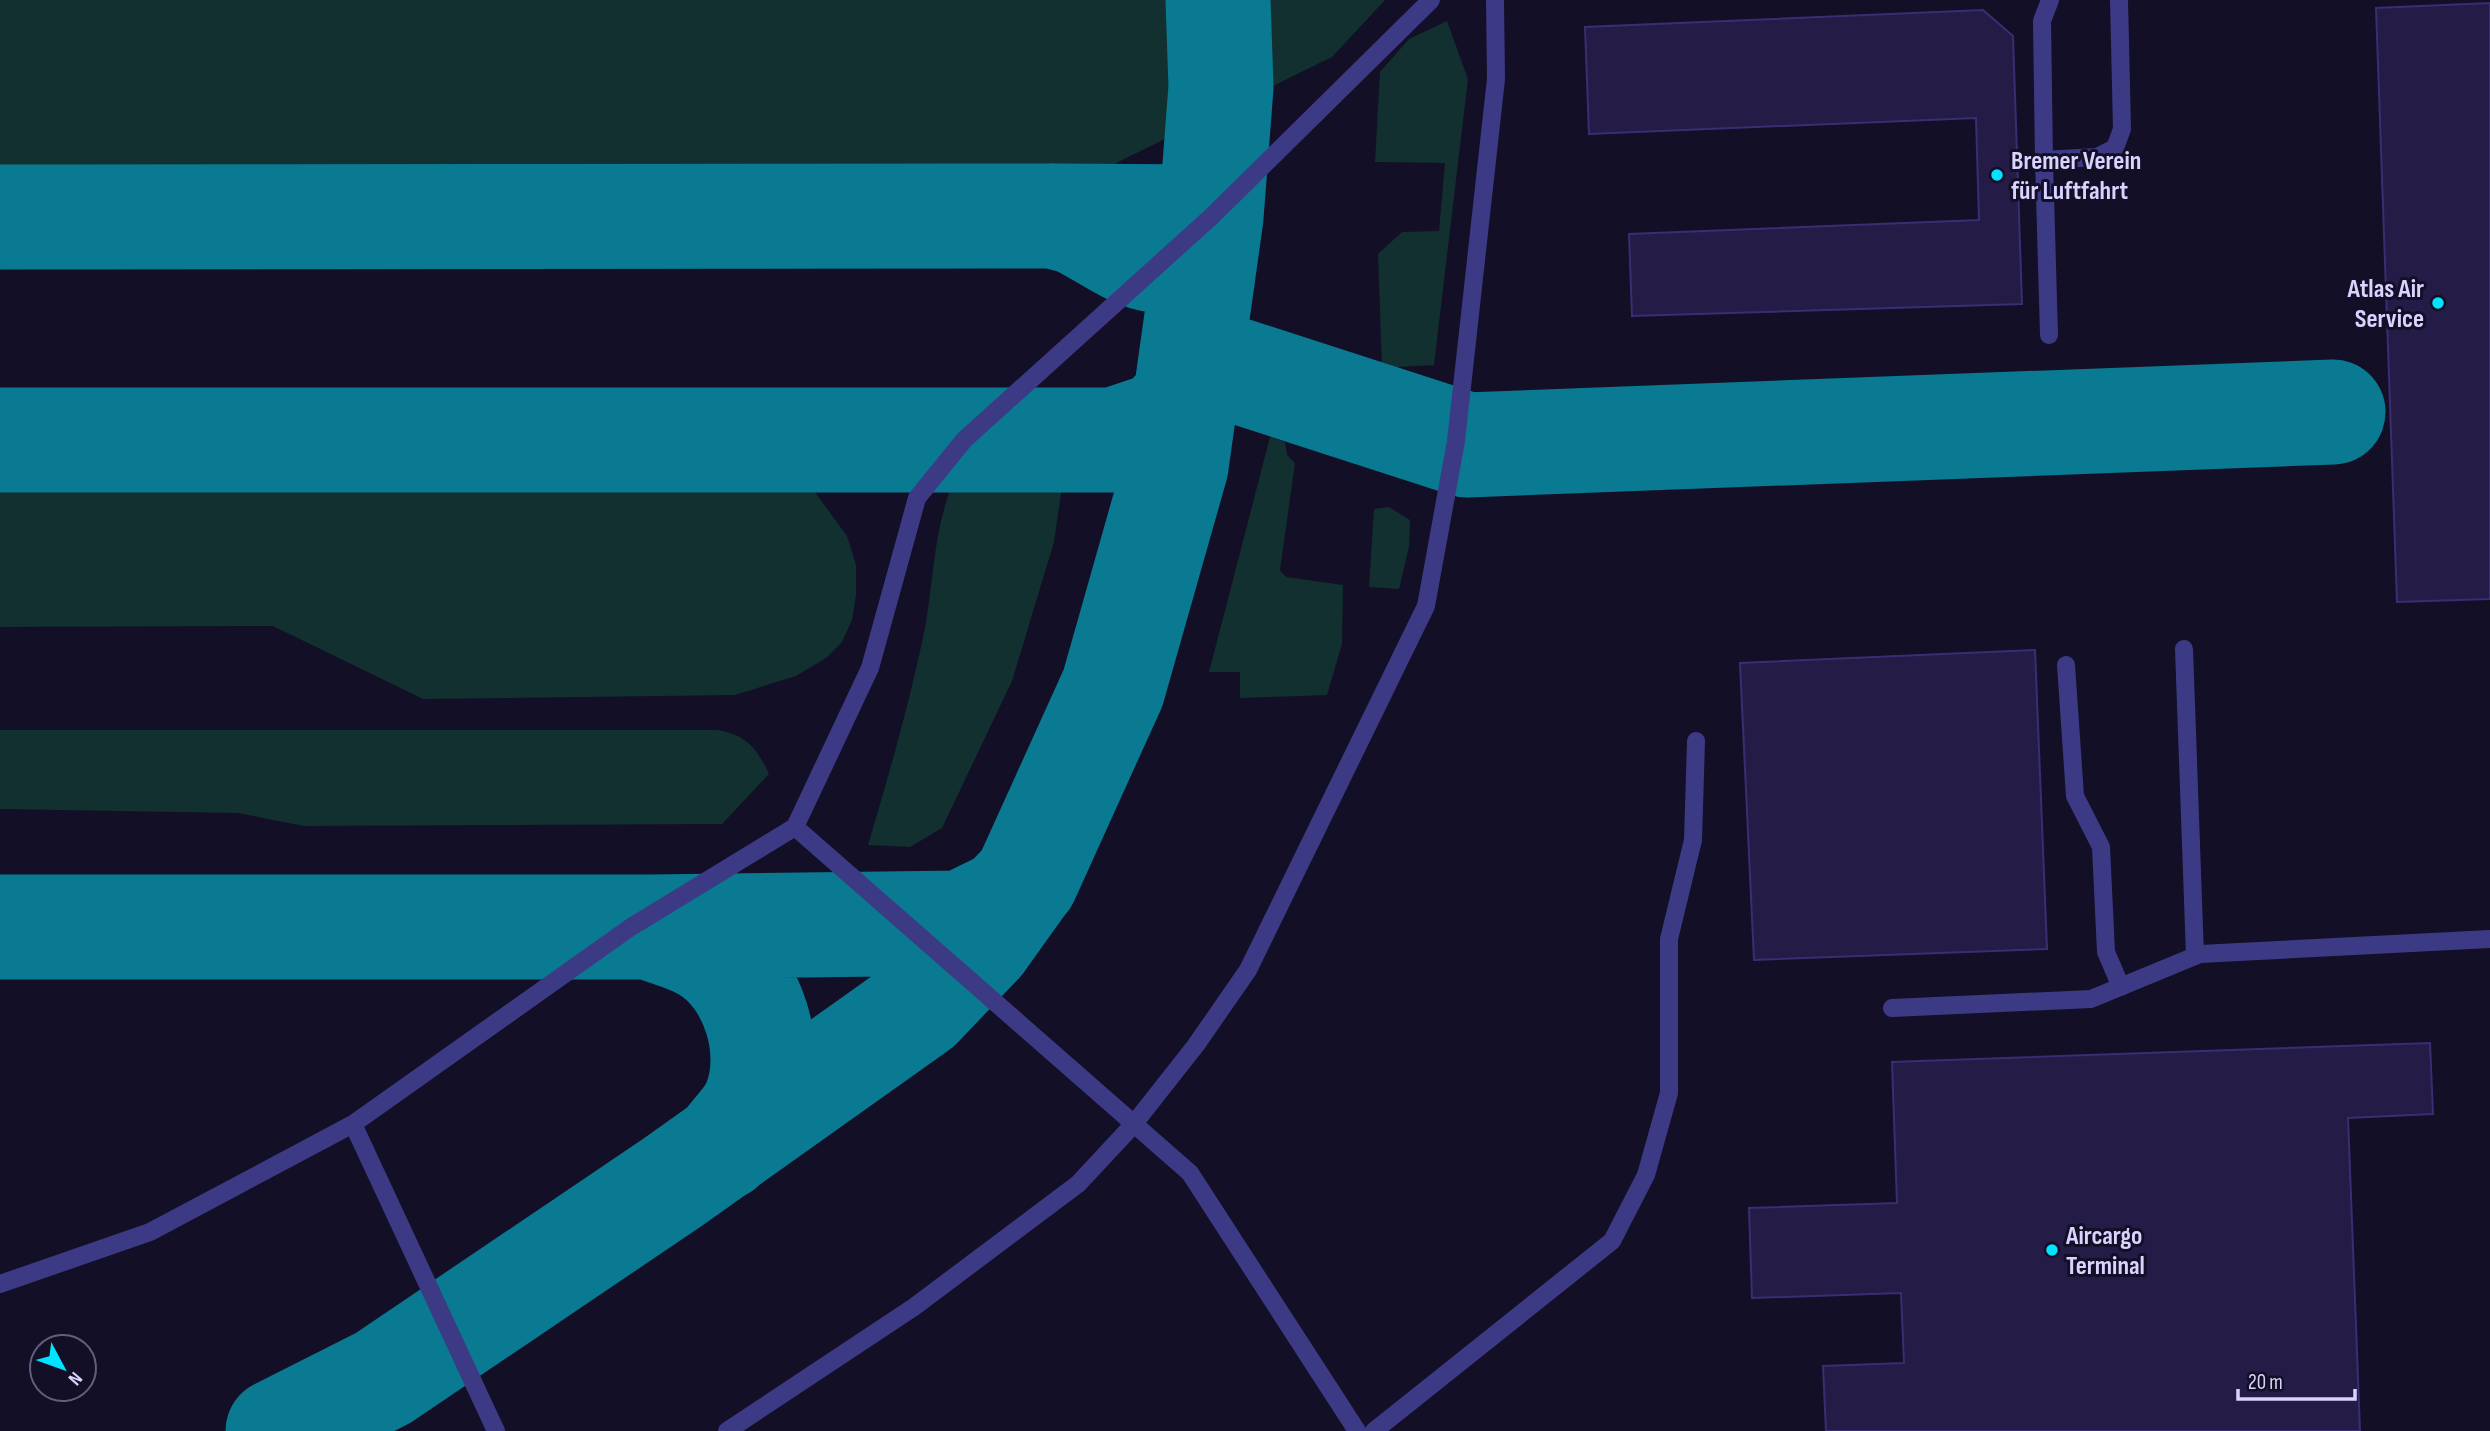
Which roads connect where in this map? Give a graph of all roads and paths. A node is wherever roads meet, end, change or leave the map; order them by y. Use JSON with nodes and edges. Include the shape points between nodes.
{"nodes":[{"id":1,"x":1431,"y":0,"type":"edge"},
{"id":2,"x":1495,"y":0,"type":"edge"},
{"id":3,"x":2050,"y":0,"type":"edge"},
{"id":4,"x":2119,"y":0,"type":"edge"},
{"id":5,"x":2044,"y":160,"type":"junction"},
{"id":6,"x":2049,"y":335,"type":"dead end"},
{"id":7,"x":2184,"y":649,"type":"dead end"},
{"id":8,"x":2066,"y":665,"type":"dead end"},
{"id":9,"x":1696,"y":741,"type":"dead end"},
{"id":10,"x":795,"y":827,"type":"junction"},
{"id":11,"x":2490,"y":939,"type":"edge"},
{"id":12,"x":2195,"y":956,"type":"junction"},
{"id":13,"x":2121,"y":987,"type":"junction"},
{"id":14,"x":1892,"y":1008,"type":"dead end"},
{"id":15,"x":353,"y":1124,"type":"junction"},
{"id":16,"x":1133,"y":1125,"type":"junction"},
{"id":17,"x":0,"y":1284,"type":"edge"},
{"id":18,"x":496,"y":1431,"type":"edge"},
{"id":19,"x":727,"y":1431,"type":"edge"},
{"id":20,"x":1357,"y":1431,"type":"edge"},
{"id":21,"x":1374,"y":1431,"type":"edge"}],
"edges":[{"from":1,"to":10,"type":"lane","via":[[1211,217],[964,440],[918,498],[870,668]]},
{"from":2,"to":16,"type":"lane","via":[[1496,79],[1458,428],[1426,606],[1248,970]]},
{"from":3,"to":5,"type":"lane","via":[[2042,21]]},
{"from":4,"to":5,"type":"lane","via":[[2122,129],[2115,148],[2097,157]]},
{"from":5,"to":6,"type":"lane"},
{"from":7,"to":12,"type":"lane"},
{"from":8,"to":13,"type":"lane","via":[[2075,796],[2101,847],[2106,952]]},
{"from":9,"to":21,"type":"lane","via":[[1693,840],[1669,939],[1669,1094],[1646,1175],[1612,1241]]},
{"from":10,"to":15,"type":"lane","via":[[632,927]]},
{"from":10,"to":16,"type":"lane"},
{"from":11,"to":12,"type":"lane"},
{"from":12,"to":13,"type":"lane"},
{"from":13,"to":14,"type":"lane","via":[[2091,999]]},
{"from":15,"to":17,"type":"lane","via":[[150,1231]]},
{"from":15,"to":18,"type":"lane"},
{"from":16,"to":19,"type":"lane","via":[[1078,1184],[914,1307]]},
{"from":16,"to":20,"type":"lane","via":[[1191,1173]]}]}
